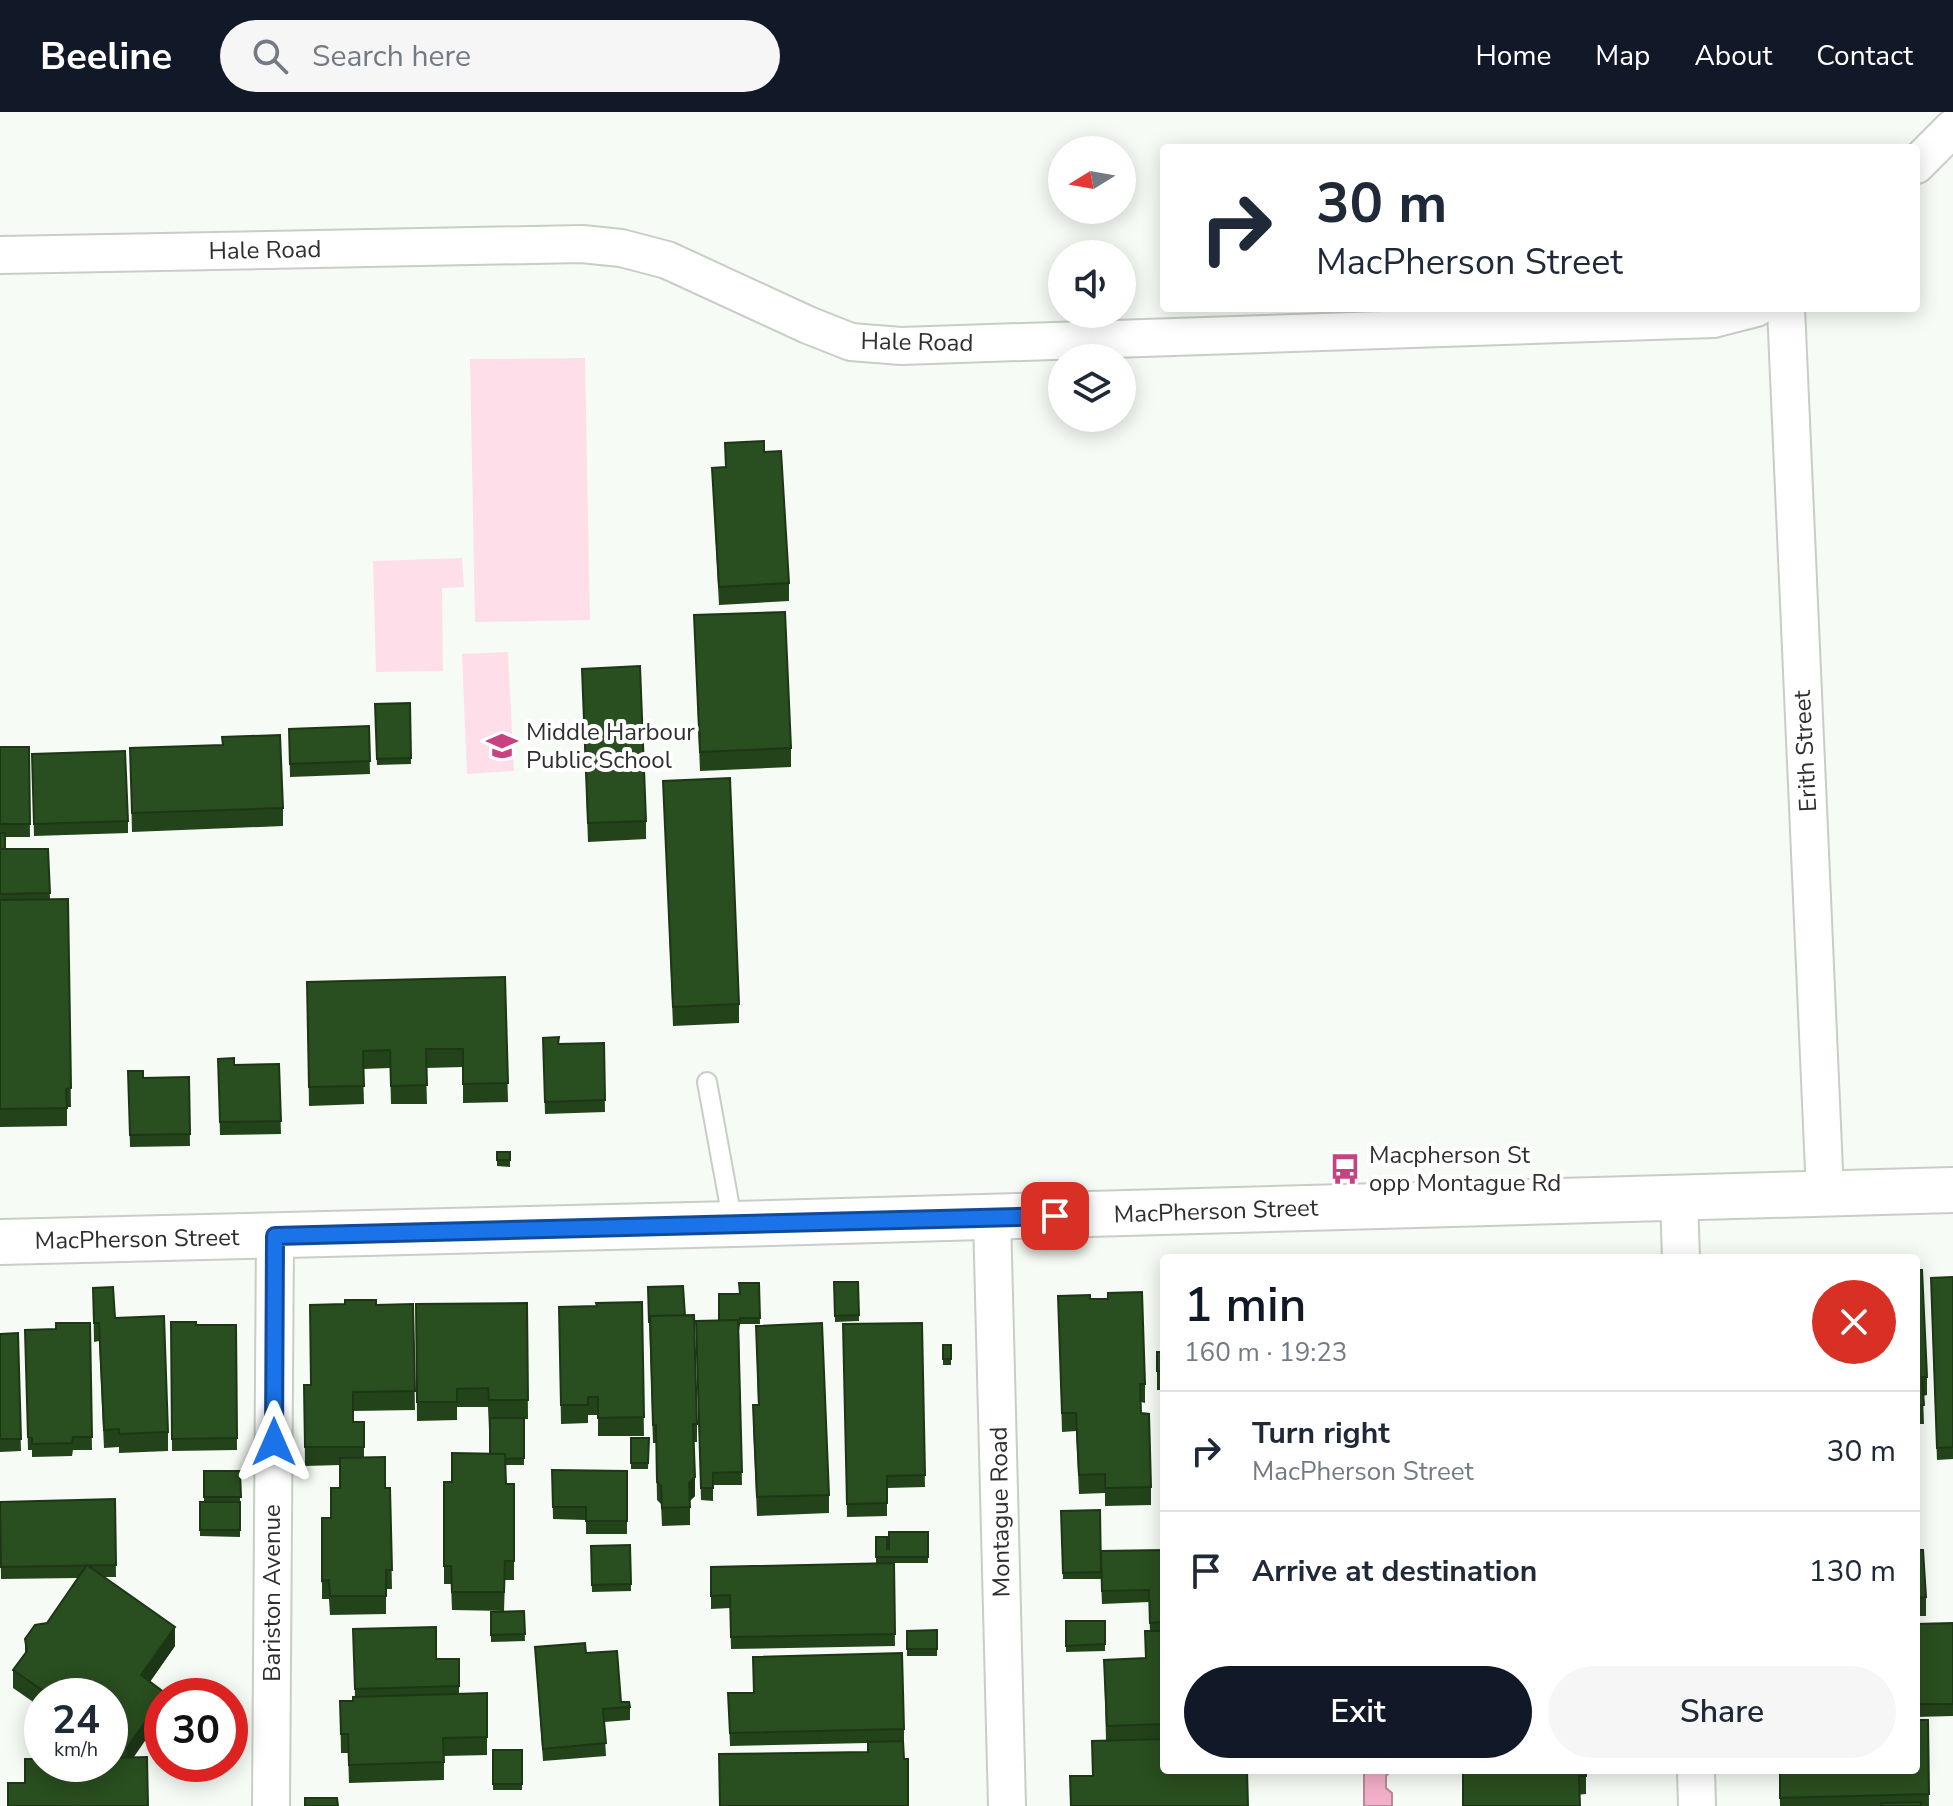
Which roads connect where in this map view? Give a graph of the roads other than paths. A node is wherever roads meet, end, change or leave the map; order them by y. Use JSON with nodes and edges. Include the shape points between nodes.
{"nodes":[{"id":1,"x":1953,"y":128,"type":"edge"},
{"id":2,"x":1920,"y":161,"type":"edge"},
{"id":3,"x":0,"y":255,"type":"edge"},
{"id":4,"x":1740,"y":312,"type":"edge"},
{"id":5,"x":1786,"y":312,"type":"edge"},
{"id":6,"x":707,"y":1082,"type":"dead end"},
{"id":7,"x":1953,"y":1190,"type":"edge"},
{"id":8,"x":1825,"y":1193,"type":"junction"},
{"id":9,"x":1679,"y":1198,"type":"junction"},
{"id":10,"x":992,"y":1217,"type":"junction"},
{"id":11,"x":733,"y":1224,"type":"junction"},
{"id":12,"x":275,"y":1236,"type":"junction"},
{"id":13,"x":0,"y":1242,"type":"edge"},
{"id":14,"x":1681,"y":1254,"type":"edge"},
{"id":15,"x":1696,"y":1774,"type":"edge"},
{"id":16,"x":271,"y":1806,"type":"edge"},
{"id":17,"x":1007,"y":1806,"type":"edge"},
{"id":18,"x":1697,"y":1806,"type":"edge"}],
"edges":[{"from":1,"to":2,"type":"street"},
{"from":3,"to":4,"type":"street","name":"Hale Road","via":[[582,244],[667,260],[851,342],[901,346],[1713,319]]},
{"from":5,"to":8,"type":"street","name":"Erith Street"},
{"from":6,"to":11,"type":"lane"},
{"from":7,"to":8,"type":"main road","name":"MacPherson Street"},
{"from":8,"to":9,"type":"main road","name":"MacPherson Street"},
{"from":9,"to":10,"type":"main road","name":"MacPherson Street"},
{"from":9,"to":14,"type":"street"},
{"from":10,"to":11,"type":"main road","name":"MacPherson Street"},
{"from":10,"to":17,"type":"street","name":"Montague Road"},
{"from":11,"to":12,"type":"main road","name":"MacPherson Street"},
{"from":12,"to":13,"type":"main road","name":"MacPherson Street"},
{"from":12,"to":16,"type":"street","name":"Bariston Avenue"},
{"from":15,"to":18,"type":"street"}]}
